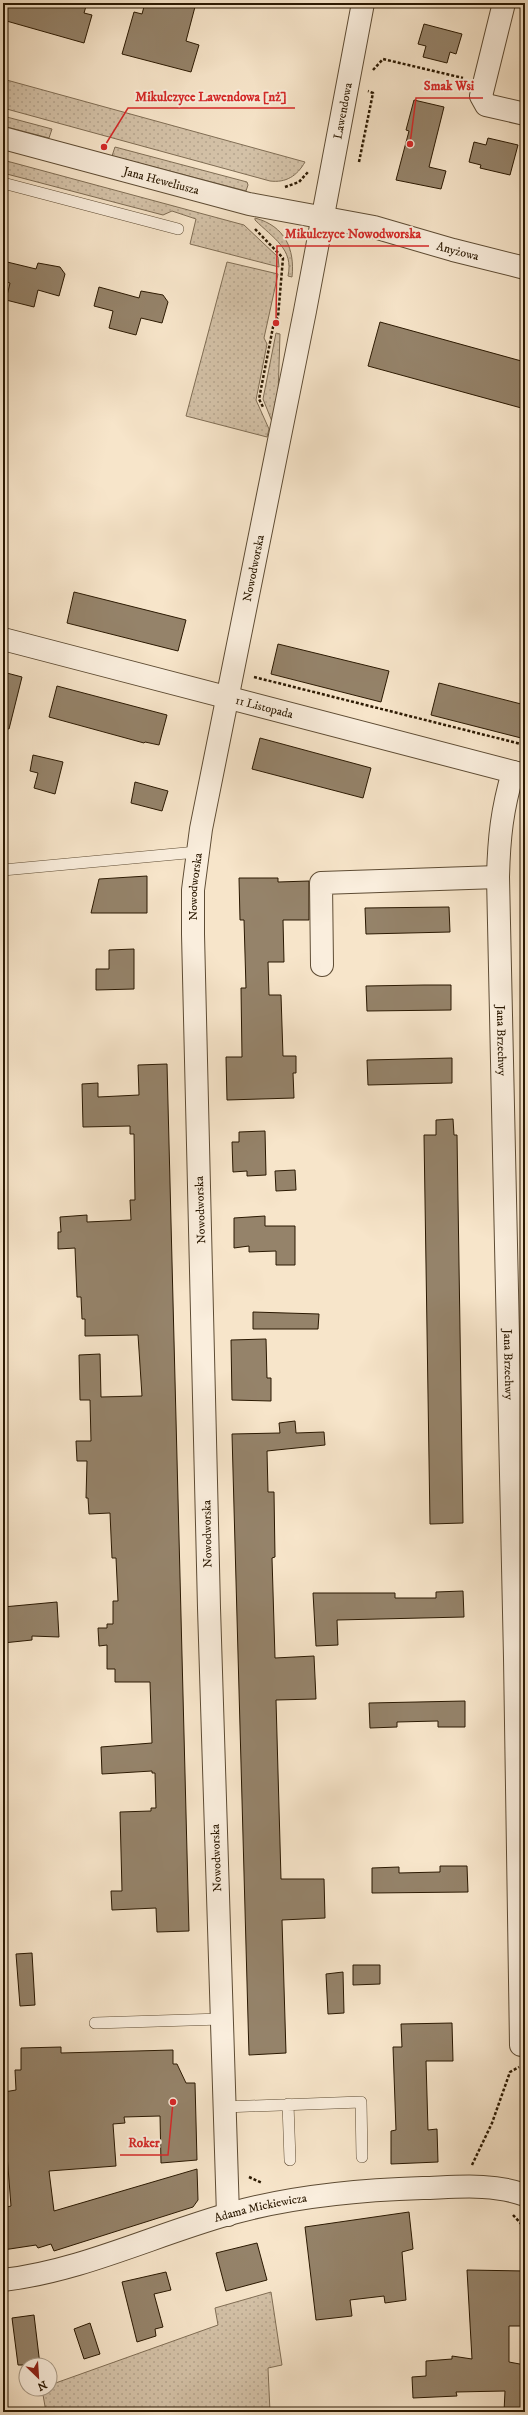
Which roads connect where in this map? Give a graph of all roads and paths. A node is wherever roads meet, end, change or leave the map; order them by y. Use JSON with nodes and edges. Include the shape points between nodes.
{"nodes":[{"id":1,"x":363,"y":3,"type":"edge"},
{"id":2,"x":504,"y":3,"type":"edge"},
{"id":3,"x":347,"y":81,"type":"junction"},
{"id":4,"x":483,"y":82,"type":"junction"},
{"id":5,"x":373,"y":93,"type":"dead end"},
{"id":6,"x":525,"y":114,"type":"edge"},
{"id":7,"x":3,"y":138,"type":"edge"},
{"id":8,"x":359,"y":162,"type":"dead end"},
{"id":9,"x":312,"y":166,"type":"dead end"},
{"id":10,"x":3,"y":183,"type":"edge"},
{"id":11,"x":278,"y":188,"type":"dead end"},
{"id":12,"x":322,"y":218,"type":"junction"},
{"id":13,"x":251,"y":225,"type":"dead end"},
{"id":14,"x":178,"y":229,"type":"dead end"},
{"id":15,"x":525,"y":268,"type":"edge"},
{"id":16,"x":283,"y":272,"type":"dead end"},
{"id":17,"x":3,"y":639,"type":"edge"},
{"id":18,"x":232,"y":666,"type":"junction"},
{"id":19,"x":227,"y":696,"type":"junction"},
{"id":20,"x":525,"y":745,"type":"edge"},
{"id":21,"x":519,"y":773,"type":"edge"},
{"id":22,"x":197,"y":852,"type":"junction"},
{"id":23,"x":3,"y":870,"type":"edge"},
{"id":24,"x":498,"y":877,"type":"junction"},
{"id":25,"x":322,"y":965,"type":"dead end"},
{"id":26,"x":221,"y":2019,"type":"junction"},
{"id":27,"x":95,"y":2023,"type":"dead end"},
{"id":28,"x":521,"y":2054,"type":"joint"},
{"id":29,"x":288,"y":2104,"type":"junction"},
{"id":30,"x":224,"y":2107,"type":"junction"},
{"id":31,"x":362,"y":2157,"type":"dead end"},
{"id":32,"x":290,"y":2160,"type":"dead end"},
{"id":33,"x":470,"y":2167,"type":"dead end"},
{"id":34,"x":525,"y":2195,"type":"edge"},
{"id":35,"x":228,"y":2215,"type":"junction"},
{"id":36,"x":3,"y":2280,"type":"edge"}],
"edges":[{"from":1,"to":3,"type":"street","name":"Lawendowa"},
{"from":2,"to":4,"type":"street"},
{"from":3,"to":4,"type":"path","via":[[357,83],[384,59]]},
{"from":3,"to":12,"type":"street","name":"Lawendowa"},
{"from":4,"to":6,"type":"street","via":[[481,96],[486,105]]},
{"from":5,"to":8,"type":"path"},
{"from":7,"to":12,"type":"street","name":"Jana Heweliusza","via":[[250,204]]},
{"from":9,"to":11,"type":"path","via":[[298,182]]},
{"from":10,"to":14,"type":"lane"},
{"from":12,"to":15,"type":"street","name":"Anyżowa","via":[[374,227]]},
{"from":12,"to":18,"type":"street","name":"Nowodworska"},
{"from":13,"to":16,"type":"path","via":[[279,251],[283,258]]},
{"from":17,"to":19,"type":"street","name":"11 Listopada"},
{"from":18,"to":19,"type":"street","name":"Nowodworska"},
{"from":18,"to":20,"type":"path","via":[[248,669],[252,676]]},
{"from":19,"to":21,"type":"street","name":"11 Listopada"},
{"from":19,"to":22,"type":"street","name":"Nowodworska"},
{"from":21,"to":24,"type":"street","name":"Jana Brzechwy","via":[[502,809]]},
{"from":22,"to":23,"type":"lane"},
{"from":22,"to":26,"type":"street","name":"Nowodworska","via":[[192,934]]},
{"from":24,"to":25,"type":"street","via":[[320,883]]},
{"from":24,"to":28,"type":"street","name":"Jana Brzechwy"},
{"from":26,"to":27,"type":"lane"},
{"from":26,"to":30,"type":"street","name":"Nowodworska"},
{"from":28,"to":33,"type":"path","via":[[510,2072],[492,2123],[474,2164]]},
{"from":29,"to":30,"type":"lane"},
{"from":29,"to":31,"type":"lane","via":[[361,2102]]},
{"from":29,"to":32,"type":"lane"},
{"from":30,"to":35,"type":"street","name":"Nowodworska"},
{"from":34,"to":35,"type":"street","name":"Adama Mickiewicza","via":[[512,2190],[472,2187],[354,2192],[268,2204]]},
{"from":35,"to":36,"type":"street","name":"Adama Mickiewicza","via":[[52,2271]]}]}
